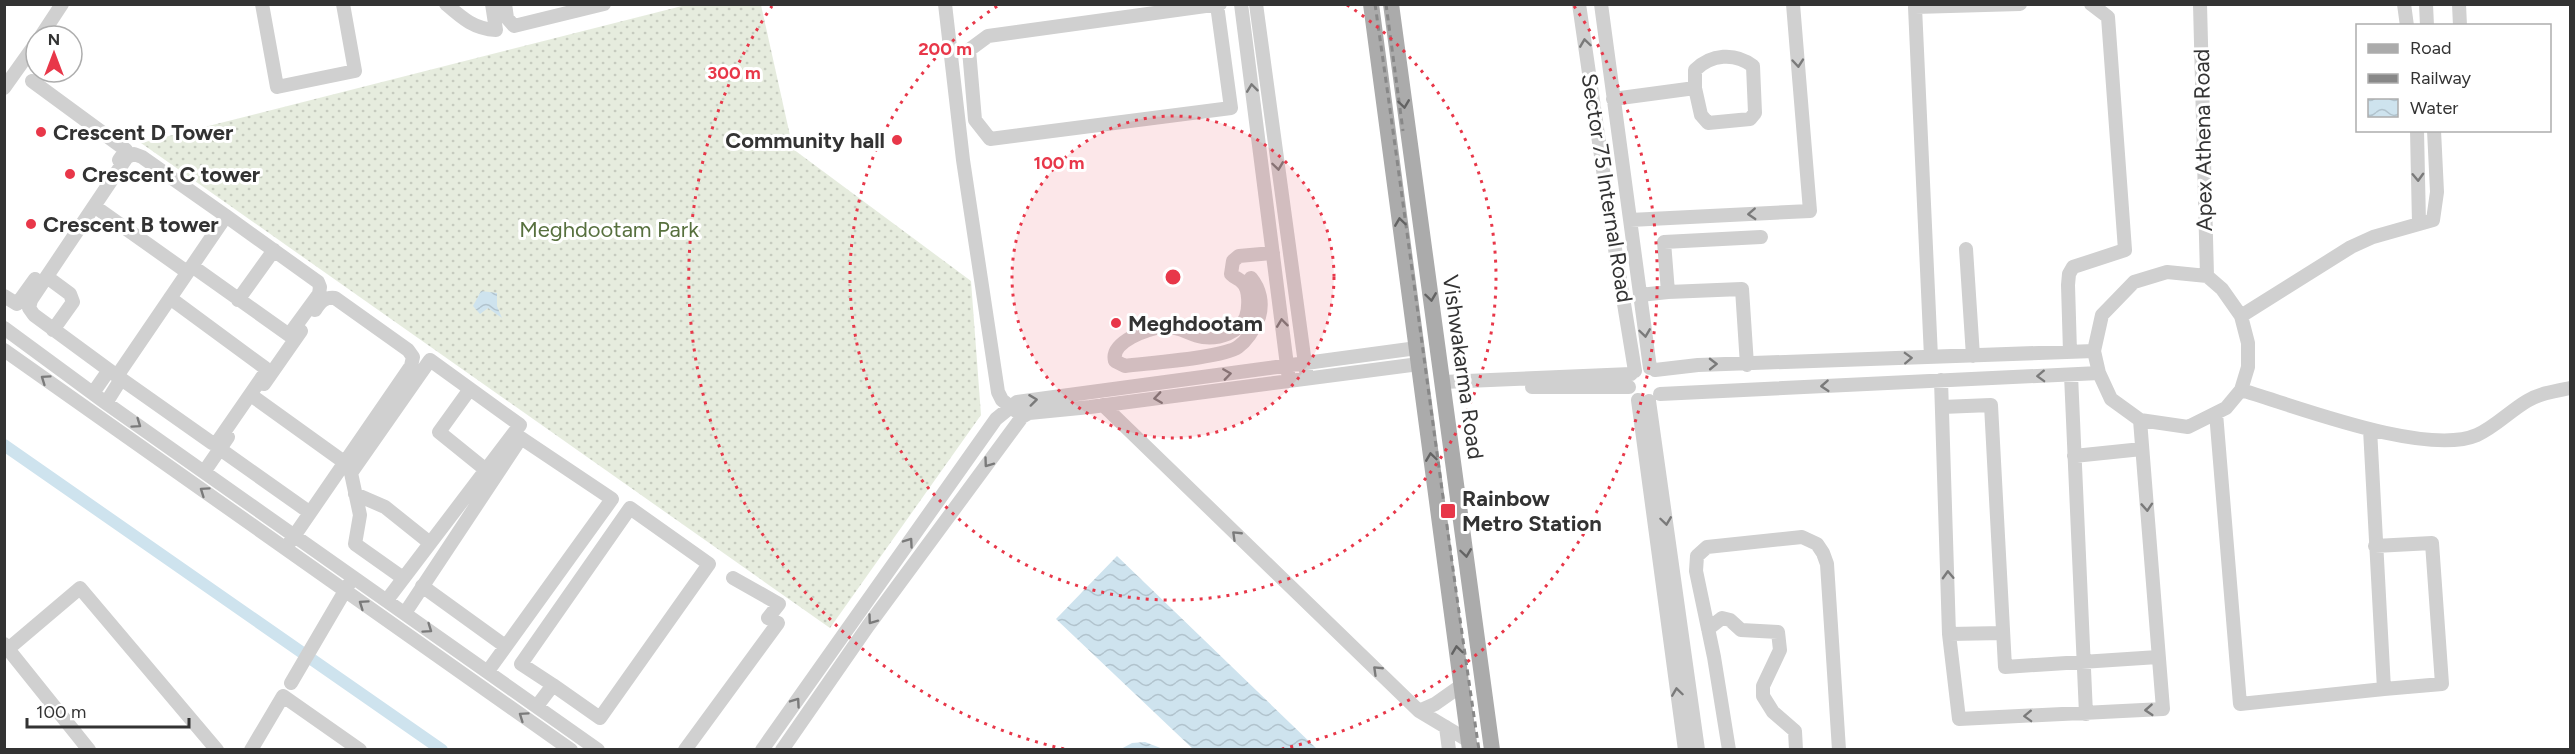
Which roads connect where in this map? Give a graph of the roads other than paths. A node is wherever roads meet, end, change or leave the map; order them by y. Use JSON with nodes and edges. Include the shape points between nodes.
{"nodes":[{"id":1,"x":62,"y":4,"type":"edge"},
{"id":2,"x":261,"y":4,"type":"edge"},
{"id":3,"x":343,"y":4,"type":"edge"},
{"id":4,"x":446,"y":4,"type":"edge"},
{"id":5,"x":492,"y":4,"type":"edge"},
{"id":6,"x":504,"y":4,"type":"edge"},
{"id":7,"x":604,"y":4,"type":"edge"},
{"id":8,"x":945,"y":4,"type":"edge"},
{"id":9,"x":1241,"y":4,"type":"edge"},
{"id":10,"x":1256,"y":4,"type":"edge"},
{"id":11,"x":1371,"y":4,"type":"edge"},
{"id":12,"x":1580,"y":4,"type":"edge"},
{"id":13,"x":1600,"y":4,"type":"edge"},
{"id":14,"x":1793,"y":4,"type":"edge"},
{"id":15,"x":2020,"y":4,"type":"edge"},
{"id":16,"x":2091,"y":4,"type":"edge"},
{"id":17,"x":2200,"y":4,"type":"edge"},
{"id":18,"x":2404,"y":4,"type":"edge"},
{"id":19,"x":2426,"y":4,"type":"edge"},
{"id":20,"x":2459,"y":4,"type":"edge"},
{"id":21,"x":1218,"y":5,"type":"edge"},
{"id":22,"x":1392,"y":13,"type":"edge"},
{"id":23,"x":49,"y":24,"type":"edge"},
{"id":24,"x":2407,"y":24,"type":"edge"},
{"id":25,"x":2427,"y":24,"type":"edge"},
{"id":26,"x":2460,"y":24,"type":"edge"},
{"id":27,"x":1374,"y":28,"type":"junction"},
{"id":28,"x":24,"y":60,"type":"edge"},
{"id":29,"x":1399,"y":63,"type":"junction"},
{"id":30,"x":1380,"y":67,"type":"junction"},
{"id":31,"x":36,"y":84,"type":"edge"},
{"id":32,"x":4,"y":88,"type":"edge"},
{"id":33,"x":1695,"y":88,"type":"junction"},
{"id":34,"x":1613,"y":99,"type":"junction"},
{"id":35,"x":1272,"y":122,"type":"junction"},
{"id":36,"x":1257,"y":124,"type":"junction"},
{"id":37,"x":2416,"y":132,"type":"edge"},
{"id":38,"x":2434,"y":132,"type":"edge"},
{"id":39,"x":94,"y":206,"type":"junction"},
{"id":40,"x":226,"y":216,"type":"junction"},
{"id":41,"x":1630,"y":220,"type":"junction"},
{"id":42,"x":2419,"y":224,"type":"junction"},
{"id":43,"x":1761,"y":237,"type":"dead end"},
{"id":44,"x":1966,"y":249,"type":"dead end"},
{"id":45,"x":274,"y":250,"type":"junction"},
{"id":46,"x":1273,"y":253,"type":"junction"},
{"id":47,"x":1248,"y":256,"type":"junction"},
{"id":48,"x":189,"y":269,"type":"junction"},
{"id":49,"x":1275,"y":272,"type":"junction"},
{"id":50,"x":2207,"y":276,"type":"junction"},
{"id":51,"x":47,"y":277,"type":"junction"},
{"id":52,"x":1249,"y":278,"type":"junction"},
{"id":53,"x":1668,"y":292,"type":"junction"},
{"id":54,"x":1640,"y":295,"type":"junction"},
{"id":55,"x":4,"y":296,"type":"edge"},
{"id":56,"x":170,"y":298,"type":"junction"},
{"id":57,"x":238,"y":300,"type":"junction"},
{"id":58,"x":17,"y":304,"type":"junction"},
{"id":59,"x":2241,"y":316,"type":"junction"},
{"id":60,"x":4,"y":323,"type":"edge"},
{"id":61,"x":4,"y":328,"type":"edge"},
{"id":62,"x":53,"y":330,"type":"junction"},
{"id":63,"x":1190,"y":333,"type":"junction"},
{"id":64,"x":4,"y":350,"type":"edge"},
{"id":65,"x":2094,"y":351,"type":"junction"},
{"id":66,"x":2070,"y":352,"type":"junction"},
{"id":67,"x":1418,"y":356,"type":"junction"},
{"id":68,"x":1973,"y":356,"type":"junction"},
{"id":69,"x":1931,"y":357,"type":"junction"},
{"id":70,"x":1190,"y":358,"type":"junction"},
{"id":71,"x":1861,"y":360,"type":"junction"},
{"id":72,"x":1305,"y":364,"type":"junction"},
{"id":73,"x":1747,"y":365,"type":"junction"},
{"id":74,"x":1287,"y":366,"type":"junction"},
{"id":75,"x":1652,"y":369,"type":"junction"},
{"id":76,"x":2099,"y":373,"type":"junction"},
{"id":77,"x":116,"y":375,"type":"junction"},
{"id":78,"x":2071,"y":375,"type":"junction"},
{"id":79,"x":1632,"y":377,"type":"junction"},
{"id":80,"x":1307,"y":378,"type":"junction"},
{"id":81,"x":1941,"y":380,"type":"junction"},
{"id":82,"x":1289,"y":381,"type":"junction"},
{"id":83,"x":1862,"y":384,"type":"junction"},
{"id":84,"x":1444,"y":386,"type":"junction"},
{"id":85,"x":2571,"y":388,"type":"edge"},
{"id":86,"x":470,"y":389,"type":"junction"},
{"id":87,"x":2241,"y":390,"type":"junction"},
{"id":88,"x":93,"y":393,"type":"junction"},
{"id":89,"x":255,"y":398,"type":"junction"},
{"id":90,"x":1649,"y":398,"type":"junction"},
{"id":91,"x":106,"y":403,"type":"junction"},
{"id":92,"x":1103,"y":405,"type":"junction"},
{"id":93,"x":1009,"y":407,"type":"junction"},
{"id":94,"x":1942,"y":407,"type":"junction"},
{"id":95,"x":2216,"y":413,"type":"junction"},
{"id":96,"x":1022,"y":417,"type":"junction"},
{"id":97,"x":2140,"y":420,"type":"junction"},
{"id":98,"x":2370,"y":429,"type":"junction"},
{"id":99,"x":220,"y":449,"type":"junction"},
{"id":100,"x":2142,"y":449,"type":"junction"},
{"id":101,"x":2074,"y":456,"type":"junction"},
{"id":102,"x":344,"y":462,"type":"junction"},
{"id":103,"x":486,"y":470,"type":"junction"},
{"id":104,"x":204,"y":472,"type":"junction"},
{"id":105,"x":355,"y":494,"type":"junction"},
{"id":106,"x":309,"y":512,"type":"junction"},
{"id":107,"x":294,"y":535,"type":"junction"},
{"id":108,"x":430,"y":543,"type":"junction"},
{"id":109,"x":2375,"y":546,"type":"junction"},
{"id":110,"x":285,"y":548,"type":"junction"},
{"id":111,"x":353,"y":577,"type":"junction"},
{"id":112,"x":403,"y":578,"type":"junction"},
{"id":113,"x":733,"y":578,"type":"dead end"},
{"id":114,"x":422,"y":586,"type":"junction"},
{"id":115,"x":345,"y":591,"type":"junction"},
{"id":116,"x":387,"y":600,"type":"junction"},
{"id":117,"x":405,"y":613,"type":"junction"},
{"id":118,"x":1708,"y":629,"type":"junction"},
{"id":119,"x":2004,"y":633,"type":"junction"},
{"id":120,"x":1949,"y":634,"type":"junction"},
{"id":121,"x":6,"y":646,"type":"edge"},
{"id":122,"x":505,"y":646,"type":"junction"},
{"id":123,"x":2158,"y":657,"type":"junction"},
{"id":124,"x":2084,"y":662,"type":"junction"},
{"id":125,"x":488,"y":671,"type":"junction"},
{"id":126,"x":291,"y":683,"type":"dead end"},
{"id":127,"x":1462,"y":685,"type":"junction"},
{"id":128,"x":553,"y":686,"type":"junction"},
{"id":129,"x":2384,"y":689,"type":"junction"},
{"id":130,"x":570,"y":697,"type":"junction"},
{"id":131,"x":537,"y":706,"type":"junction"},
{"id":132,"x":1419,"y":711,"type":"junction"},
{"id":133,"x":2086,"y":714,"type":"junction"},
{"id":134,"x":554,"y":718,"type":"junction"},
{"id":135,"x":1446,"y":727,"type":"junction"},
{"id":136,"x":1470,"y":745,"type":"edge"},
{"id":137,"x":89,"y":750,"type":"edge"},
{"id":138,"x":217,"y":750,"type":"edge"},
{"id":139,"x":251,"y":750,"type":"edge"},
{"id":140,"x":360,"y":750,"type":"edge"},
{"id":141,"x":571,"y":750,"type":"edge"},
{"id":142,"x":598,"y":750,"type":"edge"},
{"id":143,"x":685,"y":750,"type":"edge"},
{"id":144,"x":762,"y":750,"type":"edge"},
{"id":145,"x":782,"y":750,"type":"edge"},
{"id":146,"x":1449,"y":750,"type":"edge"},
{"id":147,"x":1492,"y":750,"type":"edge"},
{"id":148,"x":1685,"y":750,"type":"edge"},
{"id":149,"x":1698,"y":750,"type":"edge"},
{"id":150,"x":1729,"y":750,"type":"edge"},
{"id":151,"x":1796,"y":750,"type":"edge"},
{"id":152,"x":1839,"y":750,"type":"edge"}],
"edges":[{"from":1,"to":23,"type":"street"},
{"from":2,"to":3,"type":"street","via":[[277,87],[355,71]]},
{"from":4,"to":5,"type":"street","via":[[466,22],[496,30]]},
{"from":6,"to":7,"type":"street","via":[[507,18],[514,26]]},
{"from":8,"to":93,"type":"street","via":[[963,160],[998,392]]},
{"from":36,"to":9,"type":"street","one_way":true},
{"from":10,"to":35,"type":"street"},
{"from":11,"to":27,"type":"main road","name":"Vishwakarma Road"},
{"from":79,"to":12,"type":"street","name":"Sector 75 Internal Road","one_way":true},
{"from":13,"to":34,"type":"street","name":"Sector 75 Internal Road"},
{"from":14,"to":41,"type":"street","one_way":true,"via":[[1810,211]]},
{"from":15,"to":69,"type":"street","via":[[1915,7]]},
{"from":16,"to":66,"type":"street","via":[[2108,17],[2125,250],[2073,267],[2069,274]]},
{"from":17,"to":50,"type":"street","name":"Apex Athena Road"},
{"from":18,"to":24,"type":"street"},
{"from":19,"to":25,"type":"street"},
{"from":20,"to":26,"type":"street"},
{"from":21,"to":21,"type":"street","via":[[1231,108],[990,139],[975,120],[969,50],[988,36]]},
{"from":22,"to":27,"type":"main road","name":"Vishwakarma Road","via":[[1387,28]]},
{"from":22,"to":29,"type":"main road","name":"Vishwakarma Road"},
{"from":27,"to":30,"type":"main road","name":"Vishwakarma Road"},
{"from":28,"to":32,"type":"street"},
{"from":29,"to":30,"type":"main road","via":[[1391,60]]},
{"from":29,"to":84,"type":"main road","name":"Vishwakarma Road","one_way":true},
{"from":67,"to":30,"type":"main road","name":"Vishwakarma Road","one_way":true},
{"from":31,"to":58,"type":"street","via":[[126,150]]},
{"from":33,"to":33,"type":"street","via":[[1695,70],[1701,64],[1715,57],[1742,57],[1753,66],[1755,113],[1750,119],[1708,123],[1701,115]]},
{"from":33,"to":34,"type":"street"},
{"from":34,"to":41,"type":"street","name":"Sector 75 Internal Road"},
{"from":35,"to":36,"type":"street"},
{"from":35,"to":72,"type":"street","one_way":true},
{"from":36,"to":46,"type":"street"},
{"from":37,"to":42,"type":"street","one_way":true},
{"from":38,"to":42,"type":"street","via":[[2436,211],[2433,220]]},
{"from":39,"to":40,"type":"street","via":[[127,157],[134,154]]},
{"from":39,"to":48,"type":"street"},
{"from":39,"to":51,"type":"street"},
{"from":40,"to":45,"type":"street"},
{"from":40,"to":48,"type":"street"},
{"from":41,"to":54,"type":"street","name":"Sector 75 Internal Road"},
{"from":42,"to":59,"type":"street","via":[[2351,247]]},
{"from":43,"to":53,"type":"street","via":[[1664,242]]},
{"from":44,"to":68,"type":"street"},
{"from":45,"to":57,"type":"street"},
{"from":45,"to":57,"type":"street","via":[[320,287],[292,332],[284,333]]},
{"from":46,"to":47,"type":"street"},
{"from":46,"to":49,"type":"street"},
{"from":47,"to":52,"type":"street","via":[[1255,266]]},
{"from":47,"to":52,"type":"street","via":[[1236,258],[1231,265],[1234,277]]},
{"from":48,"to":56,"type":"street"},
{"from":48,"to":57,"type":"street"},
{"from":49,"to":52,"type":"street"},
{"from":74,"to":49,"type":"street","one_way":true},
{"from":50,"to":59,"type":"street","via":[[2222,289]]},
{"from":50,"to":65,"type":"street","via":[[2167,272],[2134,282],[2102,315]]},
{"from":51,"to":62,"type":"street","via":[[29,308]]},
{"from":51,"to":62,"type":"street","via":[[70,294],[73,302]]},
{"from":52,"to":63,"type":"street","via":[[1245,287],[1248,306],[1240,326],[1220,337]]},
{"from":52,"to":70,"type":"street","via":[[1258,289],[1261,303],[1257,322],[1248,336],[1228,351]]},
{"from":53,"to":54,"type":"street"},
{"from":53,"to":73,"type":"street","via":[[1742,289]]},
{"from":54,"to":75,"type":"street","name":"Sector 75 Internal Road","one_way":true},
{"from":55,"to":58,"type":"street"},
{"from":56,"to":77,"type":"street"},
{"from":56,"to":77,"type":"street","via":[[265,368],[218,441],[212,443]]},
{"from":58,"to":60,"type":"street"},
{"from":59,"to":87,"type":"street","via":[[2248,367]]},
{"from":61,"to":88,"type":"street"},
{"from":62,"to":77,"type":"street"},
{"from":63,"to":70,"type":"street"},
{"from":63,"to":70,"type":"street","via":[[1176,327],[1150,330],[1118,346],[1114,355],[1115,361],[1125,366]]},
{"from":110,"to":64,"type":"street","one_way":true},
{"from":65,"to":66,"type":"street"},
{"from":65,"to":76,"type":"street"},
{"from":66,"to":68,"type":"street"},
{"from":67,"to":72,"type":"street"},
{"from":67,"to":80,"type":"street"},
{"from":127,"to":67,"type":"main road","name":"Vishwakarma Road","one_way":true},
{"from":68,"to":69,"type":"street"},
{"from":71,"to":69,"type":"street","one_way":true},
{"from":71,"to":73,"type":"street"},
{"from":71,"to":83,"type":"street"},
{"from":72,"to":74,"type":"street"},
{"from":72,"to":80,"type":"street"},
{"from":75,"to":73,"type":"street","one_way":true},
{"from":74,"to":82,"type":"street"},
{"from":93,"to":74,"type":"street","one_way":true,"via":[[1017,402]]},
{"from":75,"to":79,"type":"street"},
{"from":75,"to":90,"type":"street","name":"Sector 75 Internal Road","via":[[1663,384]]},
{"from":76,"to":78,"type":"street"},
{"from":76,"to":97,"type":"street","via":[[2111,399]]},
{"from":77,"to":88,"type":"street"},
{"from":77,"to":91,"type":"street"},
{"from":78,"to":81,"type":"street","one_way":true},
{"from":78,"to":101,"type":"street"},
{"from":79,"to":84,"type":"street"},
{"from":79,"to":90,"type":"street","via":[[1632,395]]},
{"from":80,"to":82,"type":"street"},
{"from":81,"to":83,"type":"street"},
{"from":81,"to":94,"type":"street"},
{"from":82,"to":92,"type":"street","one_way":true},
{"from":83,"to":90,"type":"street","one_way":true},
{"from":84,"to":147,"type":"main road","name":"Vishwakarma Road","one_way":true},
{"from":85,"to":98,"type":"street","via":[[2527,401],[2478,434],[2460,439],[2423,439]]},
{"from":86,"to":103,"type":"street","via":[[439,432]]},
{"from":86,"to":103,"type":"street","via":[[520,425]]},
{"from":86,"to":105,"type":"street","via":[[430,360],[351,473]]},
{"from":87,"to":95,"type":"street","via":[[2226,408]]},
{"from":87,"to":98,"type":"street"},
{"from":88,"to":91,"type":"street"},
{"from":89,"to":99,"type":"street"},
{"from":89,"to":102,"type":"street"},
{"from":89,"to":102,"type":"street","via":[[327,297],[335,298],[399,343],[413,357],[411,366]]},
{"from":148,"to":90,"type":"street","one_way":true},
{"from":90,"to":149,"type":"street","one_way":true},
{"from":91,"to":104,"type":"street","one_way":true},
{"from":92,"to":96,"type":"street"},
{"from":132,"to":92,"type":"street","one_way":true},
{"from":93,"to":96,"type":"street"},
{"from":144,"to":93,"type":"street","one_way":true,"via":[[996,419]]},
{"from":94,"to":119,"type":"street","via":[[1991,405]]},
{"from":120,"to":94,"type":"street","one_way":true},
{"from":95,"to":97,"type":"street","via":[[2188,428]]},
{"from":95,"to":129,"type":"street","via":[[2240,704]]},
{"from":96,"to":145,"type":"street","one_way":true},
{"from":97,"to":100,"type":"street"},
{"from":98,"to":109,"type":"street"},
{"from":99,"to":104,"type":"street"},
{"from":99,"to":106,"type":"street"},
{"from":100,"to":101,"type":"street"},
{"from":100,"to":123,"type":"street","one_way":true},
{"from":101,"to":124,"type":"street"},
{"from":102,"to":106,"type":"street"},
{"from":103,"to":108,"type":"street"},
{"from":104,"to":107,"type":"street"},
{"from":105,"to":108,"type":"street","via":[[385,507]]},
{"from":105,"to":112,"type":"street","via":[[360,515],[354,544]]},
{"from":106,"to":107,"type":"street"},
{"from":107,"to":110,"type":"street"},
{"from":107,"to":111,"type":"street"},
{"from":108,"to":112,"type":"street"},
{"from":109,"to":129,"type":"street"},
{"from":109,"to":129,"type":"street","via":[[2432,543],[2442,684]]},
{"from":110,"to":115,"type":"street"},
{"from":111,"to":115,"type":"street"},
{"from":111,"to":116,"type":"street"},
{"from":112,"to":116,"type":"street"},
{"from":113,"to":143,"type":"street","via":[[779,604],[768,618],[778,623]]},
{"from":114,"to":117,"type":"street"},
{"from":114,"to":122,"type":"street"},
{"from":114,"to":122,"type":"street","via":[[521,438],[612,499]]},
{"from":115,"to":126,"type":"street"},
{"from":141,"to":115,"type":"street","one_way":true},
{"from":116,"to":117,"type":"street"},
{"from":117,"to":125,"type":"street","one_way":true},
{"from":118,"to":150,"type":"street"},
{"from":118,"to":151,"type":"street","via":[[1722,618],[1741,630],[1778,632],[1780,650],[1763,686],[1763,696],[1773,712],[1795,731]]},
{"from":118,"to":152,"type":"street","via":[[1696,572],[1697,556],[1707,547],[1802,537],[1817,544],[1827,564]]},
{"from":119,"to":120,"type":"street"},
{"from":119,"to":124,"type":"street","via":[[2005,667]]},
{"from":133,"to":120,"type":"street","one_way":true,"via":[[1959,718]]},
{"from":121,"to":137,"type":"street"},
{"from":121,"to":138,"type":"street","via":[[80,588]]},
{"from":122,"to":125,"type":"street"},
{"from":123,"to":124,"type":"street"},
{"from":123,"to":133,"type":"street","one_way":true,"via":[[2163,709]]},
{"from":124,"to":133,"type":"street"},
{"from":125,"to":131,"type":"street"},
{"from":127,"to":132,"type":"street"},
{"from":127,"to":136,"type":"main road","name":"Vishwakarma Road"},
{"from":128,"to":130,"type":"street"},
{"from":128,"to":130,"type":"street","via":[[521,664],[630,508],[709,564],[600,718]]},
{"from":128,"to":131,"type":"street"},
{"from":130,"to":134,"type":"street"},
{"from":131,"to":134,"type":"street"},
{"from":132,"to":135,"type":"street"},
{"from":134,"to":142,"type":"street"},
{"from":135,"to":136,"type":"street"},
{"from":135,"to":146,"type":"street"},
{"from":139,"to":140,"type":"street","via":[[283,696]]}]}
